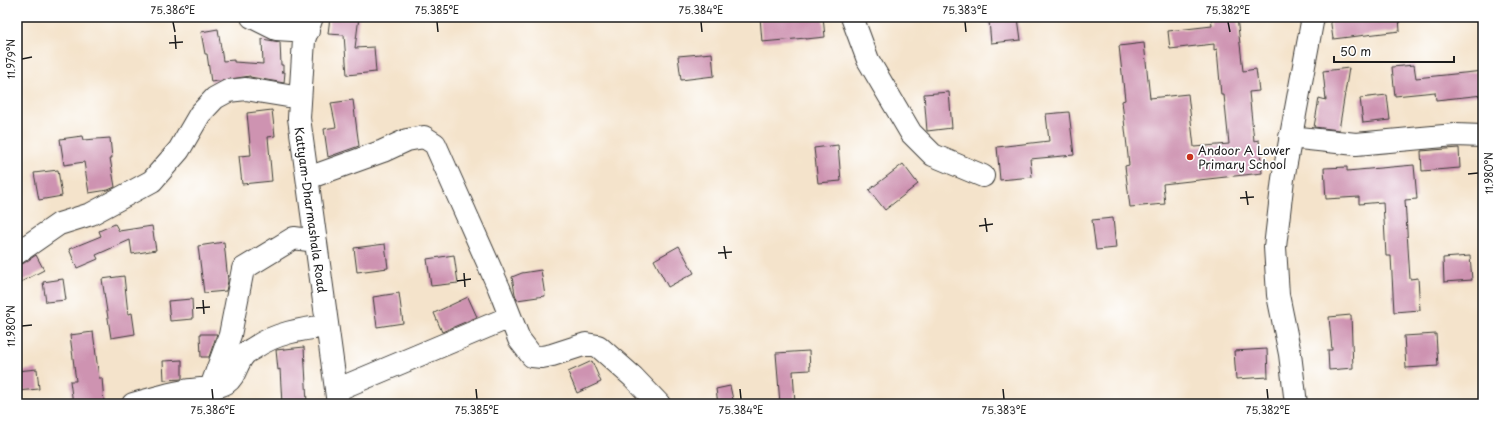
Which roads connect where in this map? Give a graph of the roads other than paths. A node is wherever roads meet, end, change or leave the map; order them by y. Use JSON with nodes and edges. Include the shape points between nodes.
{"nodes":[{"id":1,"x":252,"y":17,"type":"edge"},
{"id":2,"x":852,"y":17,"type":"edge"},
{"id":3,"x":1312,"y":17,"type":"edge"},
{"id":4,"x":310,"y":24,"type":"edge"},
{"id":5,"x":300,"y":98,"type":"junction"},
{"id":6,"x":1483,"y":136,"type":"edge"},
{"id":7,"x":1290,"y":137,"type":"junction"},
{"id":8,"x":983,"y":176,"type":"dead end"},
{"id":9,"x":308,"y":178,"type":"junction"},
{"id":10,"x":316,"y":241,"type":"junction"},
{"id":11,"x":17,"y":253,"type":"edge"},
{"id":12,"x":510,"y":317,"type":"junction"},
{"id":13,"x":327,"y":326,"type":"junction"},
{"id":14,"x":211,"y":387,"type":"junction"},
{"id":15,"x":337,"y":397,"type":"edge"},
{"id":16,"x":133,"y":404,"type":"edge"},
{"id":17,"x":659,"y":404,"type":"edge"},
{"id":18,"x":1296,"y":404,"type":"edge"}],
"edges":[{"from":1,"to":4,"type":"street","via":[[276,29]]},
{"from":2,"to":8,"type":"street","via":[[868,60],[911,133],[933,155]]},
{"from":3,"to":7,"type":"street"},
{"from":4,"to":5,"type":"street","name":"Kattyam-Dharmashala Road","via":[[304,40]]},
{"from":5,"to":9,"type":"street","name":"Kattyam-Dharmashala Road","via":[[299,118]]},
{"from":5,"to":11,"type":"street","via":[[246,89],[228,91],[215,98],[200,114],[178,150],[152,181],[91,214],[59,224]]},
{"from":6,"to":7,"type":"street","via":[[1454,135],[1356,144]]},
{"from":7,"to":18,"type":"street","via":[[1275,247],[1278,295],[1290,354]]},
{"from":9,"to":10,"type":"street","name":"Kattyam-Dharmashala Road"},
{"from":9,"to":12,"type":"street","via":[[384,151],[407,140],[424,137],[435,144]]},
{"from":10,"to":13,"type":"street","name":"Kattyam-Dharmashala Road"},
{"from":10,"to":14,"type":"street","via":[[294,238],[243,269],[230,335]]},
{"from":12,"to":15,"type":"street"},
{"from":12,"to":17,"type":"street","via":[[519,339],[532,356],[552,355],[586,344],[598,346]]},
{"from":13,"to":14,"type":"street","via":[[297,330],[272,338],[244,354],[237,364],[233,377],[225,384]]},
{"from":13,"to":15,"type":"street","name":"Kattyam-Dharmashala Road"},
{"from":14,"to":16,"type":"street","via":[[182,391]]}]}
